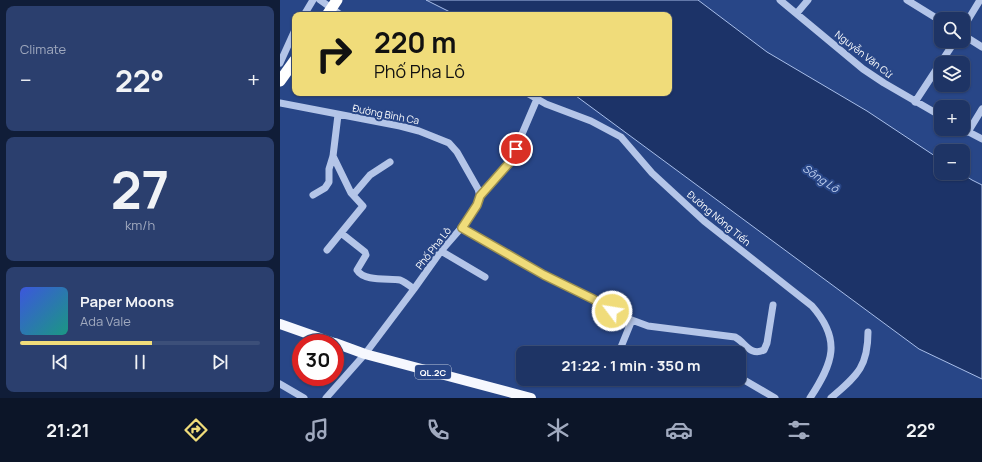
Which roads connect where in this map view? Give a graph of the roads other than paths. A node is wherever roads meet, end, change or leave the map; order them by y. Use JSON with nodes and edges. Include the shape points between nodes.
{"nodes":[{"id":1,"x":313,"y":0,"type":"edge"},
{"id":2,"x":320,"y":0,"type":"edge"},
{"id":3,"x":337,"y":0,"type":"edge"},
{"id":4,"x":780,"y":0,"type":"edge"},
{"id":5,"x":808,"y":0,"type":"edge"},
{"id":6,"x":907,"y":0,"type":"edge"},
{"id":7,"x":980,"y":0,"type":"edge"},
{"id":8,"x":306,"y":12,"type":"edge"},
{"id":9,"x":329,"y":12,"type":"edge"},
{"id":10,"x":337,"y":12,"type":"edge"},
{"id":11,"x":797,"y":13,"type":"junction"},
{"id":12,"x":970,"y":16,"type":"edge"},
{"id":13,"x":934,"y":17,"type":"edge"},
{"id":14,"x":292,"y":37,"type":"edge"},
{"id":15,"x":970,"y":39,"type":"edge"},
{"id":16,"x":982,"y":47,"type":"edge"},
{"id":17,"x":950,"y":48,"type":"edge"},
{"id":18,"x":280,"y":63,"type":"edge"},
{"id":19,"x":292,"y":64,"type":"edge"},
{"id":20,"x":280,"y":81,"type":"edge"},
{"id":21,"x":532,"y":96,"type":"edge"},
{"id":22,"x":537,"y":99,"type":"junction"},
{"id":23,"x":915,"y":102,"type":"junction"},
{"id":24,"x":280,"y":103,"type":"edge"},
{"id":25,"x":982,"y":109,"type":"edge"},
{"id":26,"x":934,"y":112,"type":"edge"},
{"id":27,"x":338,"y":115,"type":"junction"},
{"id":28,"x":970,"y":125,"type":"edge"},
{"id":29,"x":970,"y":132,"type":"edge"},
{"id":30,"x":982,"y":139,"type":"edge"},
{"id":31,"x":333,"y":156,"type":"junction"},
{"id":32,"x":390,"y":162,"type":"dead end"},
{"id":33,"x":313,"y":195,"type":"dead end"},
{"id":34,"x":353,"y":195,"type":"junction"},
{"id":35,"x":480,"y":196,"type":"junction"},
{"id":36,"x":462,"y":228,"type":"junction"},
{"id":37,"x":341,"y":233,"type":"junction"},
{"id":38,"x":327,"y":250,"type":"dead end"},
{"id":39,"x":441,"y":251,"type":"junction"},
{"id":40,"x":485,"y":277,"type":"dead end"},
{"id":41,"x":414,"y":289,"type":"junction"},
{"id":42,"x":773,"y":305,"type":"dead end"},
{"id":43,"x":632,"y":320,"type":"junction"},
{"id":44,"x":280,"y":324,"type":"edge"},
{"id":45,"x":868,"y":332,"type":"dead end"},
{"id":46,"x":309,"y":334,"type":"edge"},
{"id":47,"x":344,"y":346,"type":"edge"},
{"id":48,"x":621,"y":346,"type":"edge"},
{"id":49,"x":365,"y":354,"type":"junction"},
{"id":50,"x":746,"y":381,"type":"edge"},
{"id":51,"x":280,"y":384,"type":"edge"},
{"id":52,"x":304,"y":398,"type":"edge"},
{"id":53,"x":326,"y":398,"type":"edge"},
{"id":54,"x":531,"y":398,"type":"edge"},
{"id":55,"x":775,"y":398,"type":"edge"},
{"id":56,"x":810,"y":398,"type":"edge"},
{"id":57,"x":831,"y":398,"type":"edge"}],
"edges":[{"from":1,"to":8,"type":"street"},
{"from":2,"to":10,"type":"street"},
{"from":3,"to":9,"type":"highway","bridge":true},
{"from":4,"to":11,"type":"street","name":"Nguyễn Văn Cừ"},
{"from":5,"to":11,"type":"street"},
{"from":6,"to":13,"type":"street"},
{"from":7,"to":12,"type":"street"},
{"from":11,"to":23,"type":"street","name":"Nguyễn Văn Cừ","via":[[864,69]]},
{"from":14,"to":18,"type":"street"},
{"from":15,"to":16,"type":"street"},
{"from":17,"to":23,"type":"street"},
{"from":19,"to":20,"type":"highway"},
{"from":21,"to":22,"type":"street","name":"Đường Nông Tiến"},
{"from":22,"to":35,"type":"street","name":"Phố Pha Lô","via":[[510,162]]},
{"from":22,"to":56,"type":"street","name":"Đường Nông Tiến","via":[[591,121],[621,137],[652,173],[704,221],[812,306],[828,329],[831,342],[827,370]]},
{"from":23,"to":26,"type":"street","name":"Nguyễn Văn Cừ"},
{"from":24,"to":27,"type":"street","name":"Đường Bình Ca"},
{"from":25,"to":28,"type":"street"},
{"from":27,"to":31,"type":"street"},
{"from":27,"to":35,"type":"street","name":"Đường Bình Ca","via":[[419,130],[448,143],[457,152]]},
{"from":29,"to":30,"type":"street"},
{"from":31,"to":33,"type":"street","via":[[328,185]]},
{"from":31,"to":34,"type":"street"},
{"from":32,"to":34,"type":"street","via":[[370,175]]},
{"from":34,"to":37,"type":"street","via":[[364,206]]},
{"from":35,"to":36,"type":"street","name":"Phố Pha Lô"},
{"from":36,"to":39,"type":"street","name":"Phố Pha Lô"},
{"from":36,"to":43,"type":"street","via":[[544,275]]},
{"from":37,"to":38,"type":"street"},
{"from":37,"to":41,"type":"street","via":[[365,252],[358,273],[373,278],[402,281]]},
{"from":39,"to":40,"type":"street"},
{"from":39,"to":41,"type":"street","name":"Phố Pha Lô"},
{"from":41,"to":49,"type":"street","name":"Phố Pha Lô"},
{"from":42,"to":43,"type":"street","via":[[767,343],[761,351],[750,350],[735,337],[648,326]]},
{"from":43,"to":48,"type":"street"},
{"from":44,"to":46,"type":"main road","number":"QL.2C"},
{"from":45,"to":57,"type":"street","via":[[866,357],[859,370]]},
{"from":47,"to":49,"type":"main road","number":"QL.2C"},
{"from":49,"to":53,"type":"street","name":"Phố Pha Lô"},
{"from":49,"to":54,"type":"main road","number":"QL.2C"},
{"from":50,"to":55,"type":"street"},
{"from":51,"to":52,"type":"street"}]}
